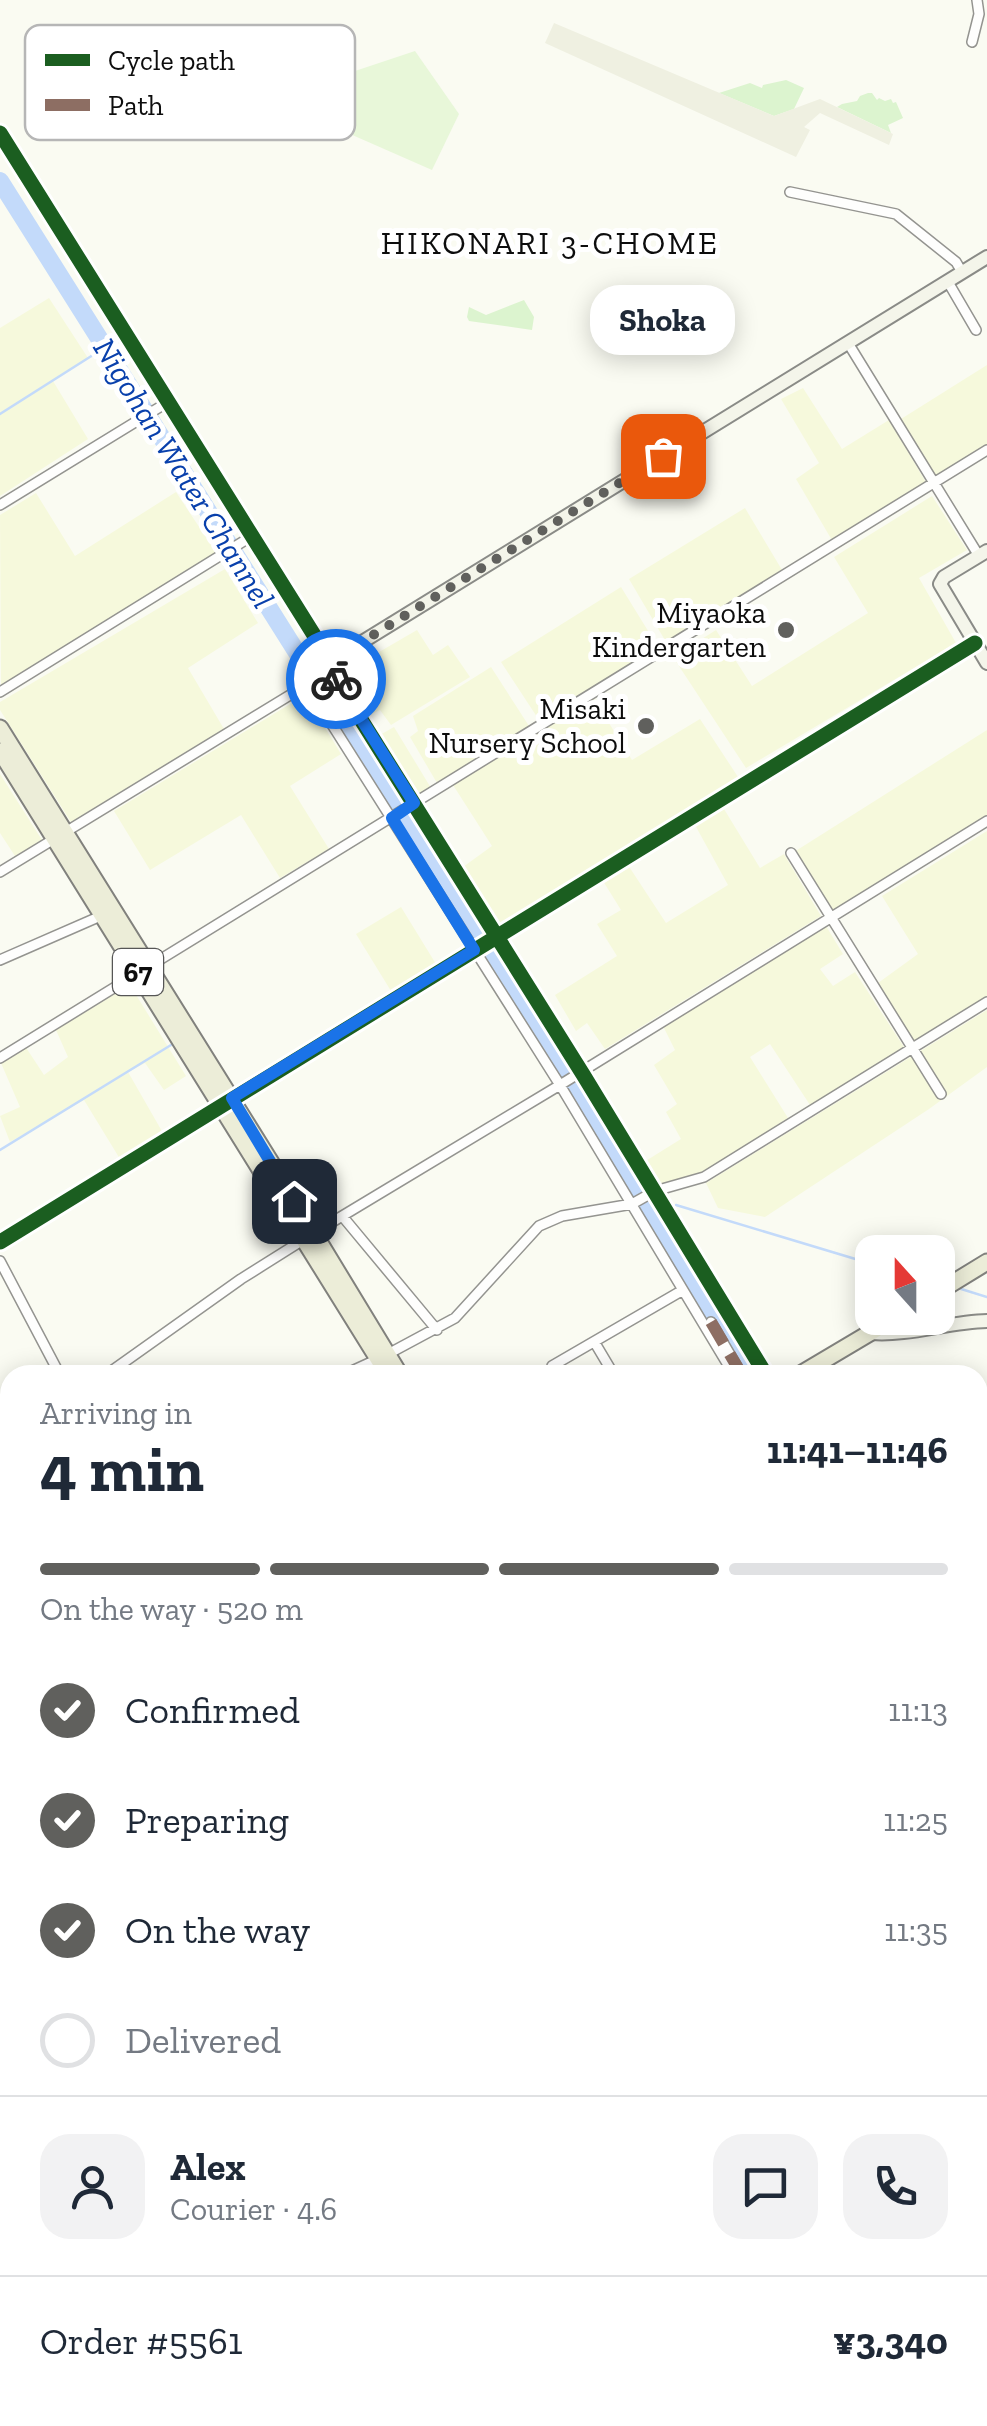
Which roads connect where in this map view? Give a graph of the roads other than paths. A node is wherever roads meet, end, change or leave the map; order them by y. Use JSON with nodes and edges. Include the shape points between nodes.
{"nodes":[{"id":1,"x":977,"y":0,"type":"edge"},
{"id":2,"x":972,"y":42,"type":"dead end"},
{"id":3,"x":1,"y":137,"type":"edge"},
{"id":4,"x":790,"y":192,"type":"dead end"},
{"id":5,"x":987,"y":257,"type":"edge"},
{"id":6,"x":962,"y":272,"type":"junction"},
{"id":7,"x":948,"y":282,"type":"junction"},
{"id":8,"x":976,"y":330,"type":"dead end"},
{"id":9,"x":848,"y":343,"type":"junction"},
{"id":10,"x":168,"y":402,"type":"junction"},
{"id":11,"x":987,"y":450,"type":"edge"},
{"id":12,"x":934,"y":483,"type":"junction"},
{"id":13,"x":0,"y":505,"type":"edge"},
{"id":14,"x":252,"y":536,"type":"junction"},
{"id":15,"x":983,"y":553,"type":"edge"},
{"id":16,"x":975,"y":643,"type":"junction"},
{"id":17,"x":987,"y":663,"type":"edge"},
{"id":18,"x":320,"y":675,"type":"junction"},
{"id":19,"x":0,"y":692,"type":"edge"},
{"id":20,"x":0,"y":728,"type":"edge"},
{"id":21,"x":0,"y":751,"type":"edge"},
{"id":22,"x":401,"y":812,"type":"junction"},
{"id":23,"x":987,"y":821,"type":"edge"},
{"id":24,"x":60,"y":836,"type":"junction"},
{"id":25,"x":791,"y":853,"type":"dead end"},
{"id":26,"x":0,"y":872,"type":"edge"},
{"id":27,"x":104,"y":915,"type":"junction"},
{"id":28,"x":831,"y":916,"type":"junction"},
{"id":29,"x":491,"y":939,"type":"junction"},
{"id":30,"x":474,"y":950,"type":"junction"},
{"id":31,"x":0,"y":960,"type":"edge"},
{"id":32,"x":143,"y":970,"type":"junction"},
{"id":33,"x":987,"y":1002,"type":"edge"},
{"id":34,"x":912,"y":1049,"type":"junction"},
{"id":35,"x":0,"y":1058,"type":"edge"},
{"id":36,"x":569,"y":1079,"type":"junction"},
{"id":37,"x":941,"y":1094,"type":"dead end"},
{"id":38,"x":225,"y":1102,"type":"junction"},
{"id":39,"x":650,"y":1194,"type":"junction"},
{"id":40,"x":632,"y":1204,"type":"junction"},
{"id":41,"x":342,"y":1217,"type":"junction"},
{"id":42,"x":309,"y":1236,"type":"junction"},
{"id":43,"x":0,"y":1242,"type":"edge"},
{"id":44,"x":0,"y":1261,"type":"edge"},
{"id":45,"x":987,"y":1262,"type":"edge"},
{"id":46,"x":955,"y":1281,"type":"edge"},
{"id":47,"x":683,"y":1290,"type":"junction"},
{"id":48,"x":987,"y":1321,"type":"edge"},
{"id":49,"x":711,"y":1322,"type":"dead end"},
{"id":50,"x":955,"y":1323,"type":"edge"},
{"id":51,"x":437,"y":1330,"type":"junction"},
{"id":52,"x":864,"y":1335,"type":"edge"},
{"id":53,"x":595,"y":1343,"type":"junction"},
{"id":54,"x":383,"y":1357,"type":"junction"},
{"id":55,"x":55,"y":1365,"type":"edge"},
{"id":56,"x":120,"y":1365,"type":"edge"},
{"id":57,"x":365,"y":1365,"type":"edge"},
{"id":58,"x":385,"y":1365,"type":"edge"},
{"id":59,"x":391,"y":1365,"type":"edge"},
{"id":60,"x":554,"y":1365,"type":"edge"},
{"id":61,"x":608,"y":1365,"type":"edge"},
{"id":62,"x":728,"y":1365,"type":"edge"},
{"id":63,"x":736,"y":1365,"type":"edge"},
{"id":64,"x":760,"y":1365,"type":"edge"},
{"id":65,"x":816,"y":1365,"type":"edge"}],
"edges":[{"from":1,"to":2,"type":"street"},
{"from":3,"to":10,"type":"street"},
{"from":4,"to":6,"type":"street","via":[[896,214]]},
{"from":5,"to":6,"type":"street"},
{"from":6,"to":7,"type":"street"},
{"from":7,"to":8,"type":"street"},
{"from":7,"to":9,"type":"street"},
{"from":9,"to":12,"type":"street"},
{"from":9,"to":18,"type":"street"},
{"from":10,"to":13,"type":"street"},
{"from":10,"to":14,"type":"street"},
{"from":11,"to":12,"type":"street"},
{"from":12,"to":15,"type":"street"},
{"from":12,"to":22,"type":"street"},
{"from":14,"to":18,"type":"street","via":[[314,635]]},
{"from":14,"to":19,"type":"street"},
{"from":15,"to":16,"type":"street","via":[[940,584]]},
{"from":16,"to":17,"type":"street"},
{"from":16,"to":29,"type":"street"},
{"from":18,"to":22,"type":"street"},
{"from":18,"to":22,"type":"street"},
{"from":18,"to":24,"type":"street"},
{"from":20,"to":24,"type":"main road","number":"67"},
{"from":21,"to":24,"type":"main road","number":"67"},
{"from":22,"to":29,"type":"street"},
{"from":22,"to":30,"type":"street"},
{"from":22,"to":32,"type":"street"},
{"from":23,"to":28,"type":"street"},
{"from":24,"to":26,"type":"street"},
{"from":24,"to":27,"type":"main road","number":"67"},
{"from":24,"to":32,"type":"main road","number":"67"},
{"from":25,"to":28,"type":"street"},
{"from":27,"to":31,"type":"street"},
{"from":27,"to":32,"type":"main road","number":"67"},
{"from":28,"to":34,"type":"street"},
{"from":28,"to":36,"type":"street"},
{"from":29,"to":30,"type":"street"},
{"from":29,"to":36,"type":"street"},
{"from":30,"to":36,"type":"street"},
{"from":30,"to":38,"type":"street"},
{"from":32,"to":35,"type":"street"},
{"from":32,"to":38,"type":"main road","number":"67"},
{"from":33,"to":34,"type":"street"},
{"from":34,"to":37,"type":"street"},
{"from":34,"to":39,"type":"street","via":[[704,1177]]},
{"from":36,"to":39,"type":"street"},
{"from":36,"to":40,"type":"street"},
{"from":36,"to":41,"type":"street"},
{"from":38,"to":42,"type":"main road","number":"67"},
{"from":38,"to":43,"type":"street"},
{"from":39,"to":40,"type":"street"},
{"from":39,"to":64,"type":"street"},
{"from":40,"to":47,"type":"street"},
{"from":40,"to":51,"type":"street","via":[[540,1226]]},
{"from":41,"to":42,"type":"street"},
{"from":41,"to":51,"type":"street"},
{"from":42,"to":54,"type":"main road","number":"67"},
{"from":42,"to":56,"type":"street"},
{"from":44,"to":55,"type":"street"},
{"from":45,"to":46,"type":"main road"},
{"from":47,"to":53,"type":"street"},
{"from":47,"to":62,"type":"street"},
{"from":48,"to":50,"type":"street"},
{"from":49,"to":63,"type":"street"},
{"from":51,"to":54,"type":"street"},
{"from":52,"to":65,"type":"main road"},
{"from":53,"to":60,"type":"street"},
{"from":53,"to":61,"type":"street"},
{"from":54,"to":57,"type":"street"},
{"from":54,"to":58,"type":"main road","number":"67"},
{"from":54,"to":59,"type":"main road","number":"67"}]}
